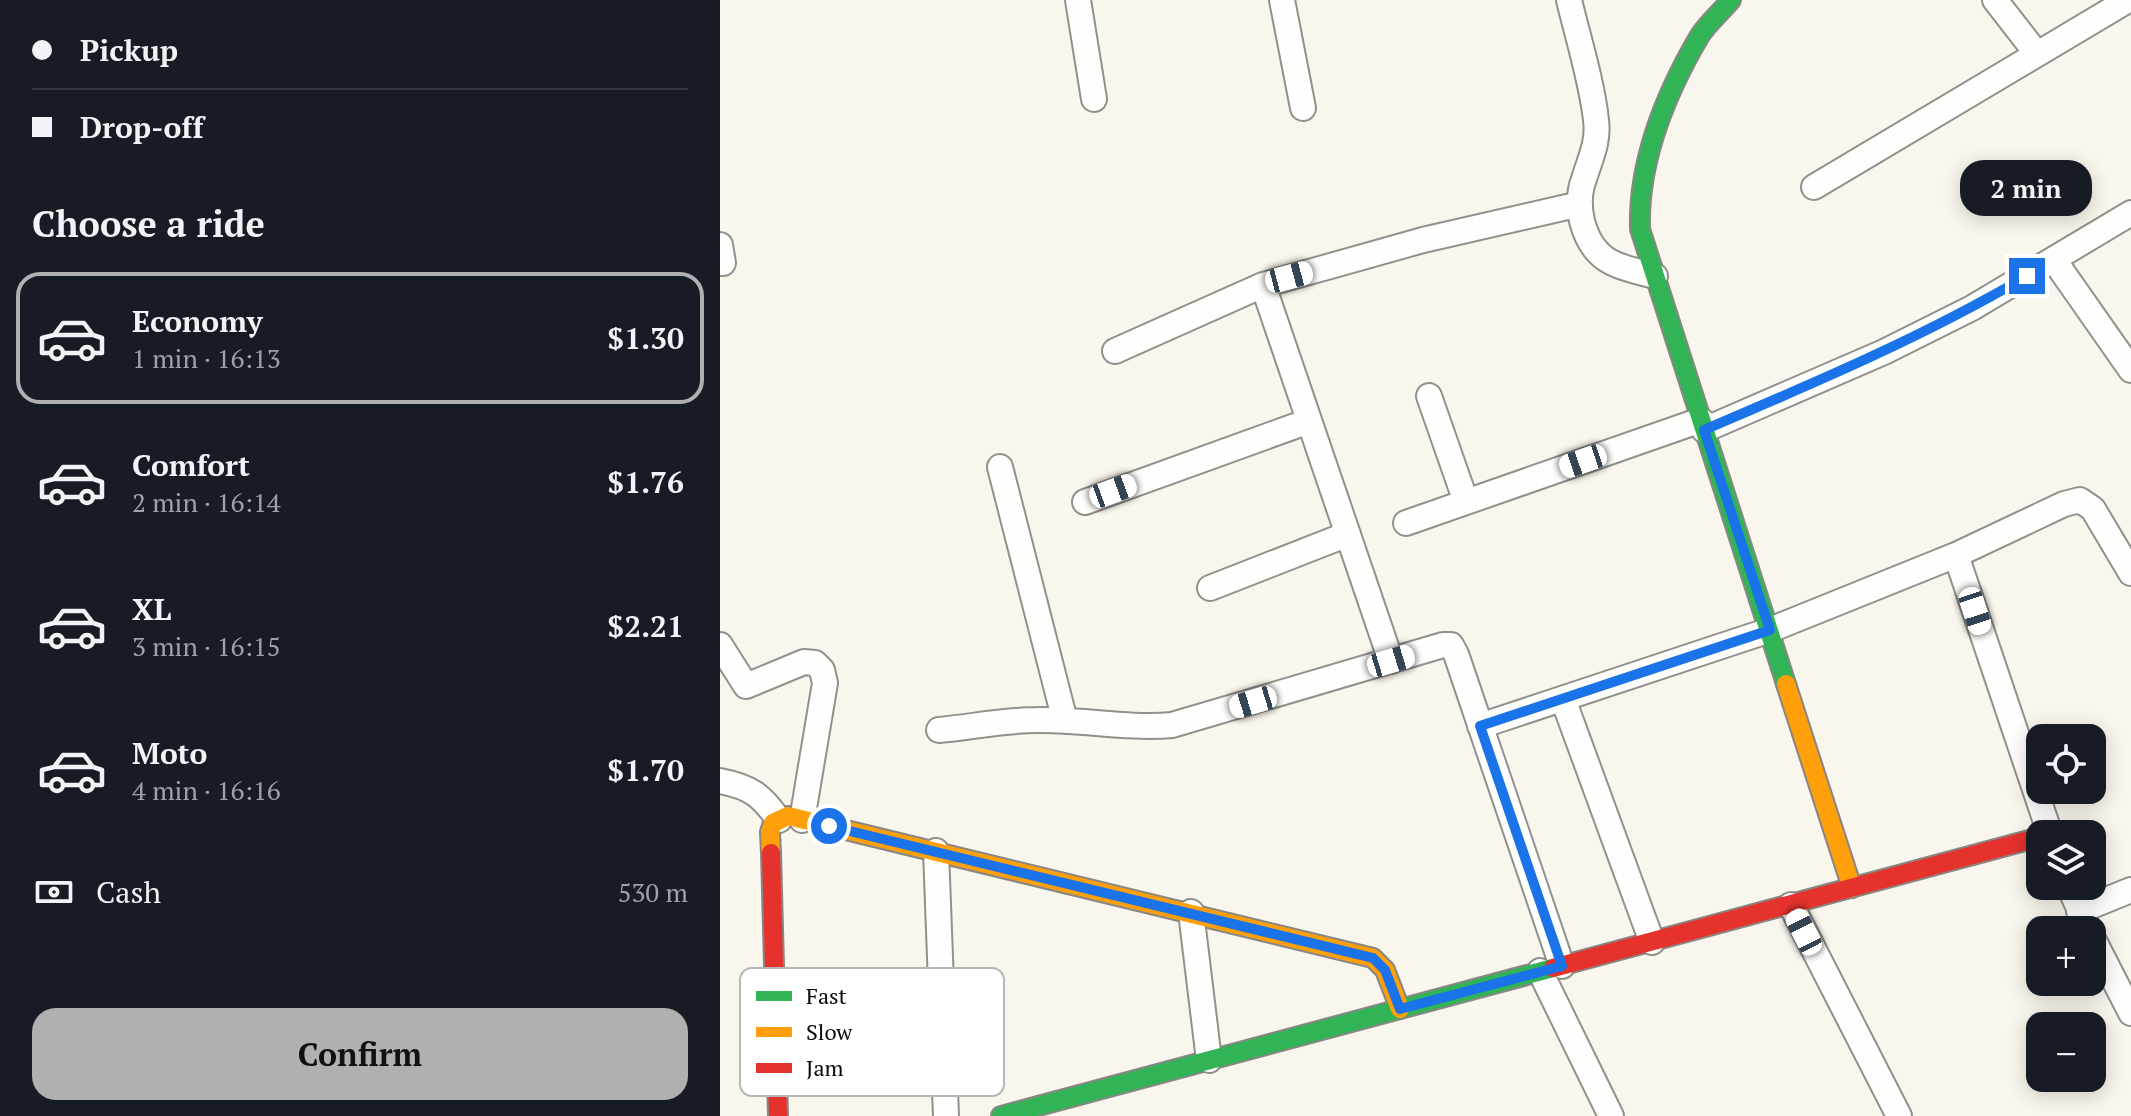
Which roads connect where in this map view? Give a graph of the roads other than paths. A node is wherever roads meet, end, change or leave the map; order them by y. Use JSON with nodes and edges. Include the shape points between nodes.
{"nodes":[{"id":1,"x":1078,"y":0,"type":"edge"},
{"id":2,"x":1282,"y":0,"type":"edge"},
{"id":3,"x":1569,"y":0,"type":"edge"},
{"id":4,"x":1731,"y":0,"type":"edge"},
{"id":5,"x":1995,"y":0,"type":"edge"},
{"id":6,"x":2128,"y":0,"type":"edge"},
{"id":7,"x":2037,"y":54,"type":"junction"},
{"id":8,"x":1094,"y":99,"type":"dead end"},
{"id":9,"x":1303,"y":108,"type":"dead end"},
{"id":10,"x":1814,"y":187,"type":"dead end"},
{"id":11,"x":1580,"y":204,"type":"junction"},
{"id":12,"x":2131,"y":213,"type":"edge"},
{"id":13,"x":2054,"y":260,"type":"junction"},
{"id":14,"x":1655,"y":276,"type":"junction"},
{"id":15,"x":1263,"y":285,"type":"junction"},
{"id":16,"x":1115,"y":351,"type":"dead end"},
{"id":17,"x":2131,"y":370,"type":"edge"},
{"id":18,"x":1429,"y":396,"type":"dead end"},
{"id":19,"x":1309,"y":421,"type":"junction"},
{"id":20,"x":1702,"y":425,"type":"junction"},
{"id":21,"x":1000,"y":467,"type":"dead end"},
{"id":22,"x":1085,"y":502,"type":"dead end"},
{"id":23,"x":1466,"y":502,"type":"junction"},
{"id":24,"x":1406,"y":523,"type":"dead end"},
{"id":25,"x":1348,"y":534,"type":"junction"},
{"id":26,"x":1956,"y":555,"type":"junction"},
{"id":27,"x":2131,"y":573,"type":"edge"},
{"id":28,"x":1210,"y":588,"type":"dead end"},
{"id":29,"x":1770,"y":630,"type":"junction"},
{"id":30,"x":720,"y":645,"type":"edge"},
{"id":31,"x":1391,"y":661,"type":"junction"},
{"id":32,"x":1563,"y":699,"type":"junction"},
{"id":33,"x":1065,"y":721,"type":"junction"},
{"id":34,"x":1480,"y":726,"type":"junction"},
{"id":35,"x":939,"y":730,"type":"dead end"},
{"id":36,"x":720,"y":781,"type":"edge"},
{"id":37,"x":791,"y":820,"type":"junction"},
{"id":38,"x":2045,"y":820,"type":"edge"},
{"id":39,"x":2026,"y":841,"type":"edge"},
{"id":40,"x":936,"y":851,"type":"junction"},
{"id":41,"x":1852,"y":888,"type":"junction"},
{"id":42,"x":2131,"y":890,"type":"edge"},
{"id":43,"x":1791,"y":905,"type":"junction"},
{"id":44,"x":1191,"y":912,"type":"junction"},
{"id":45,"x":2092,"y":916,"type":"edge"},
{"id":46,"x":1652,"y":942,"type":"junction"},
{"id":47,"x":2106,"y":964,"type":"edge"},
{"id":48,"x":774,"y":968,"type":"edge"},
{"id":49,"x":940,"y":968,"type":"edge"},
{"id":50,"x":1551,"y":969,"type":"junction"},
{"id":51,"x":1400,"y":1009,"type":"junction"},
{"id":52,"x":2131,"y":1013,"type":"edge"},
{"id":53,"x":1209,"y":1060,"type":"junction"},
{"id":54,"x":777,"y":1096,"type":"edge"},
{"id":55,"x":945,"y":1096,"type":"edge"},
{"id":56,"x":778,"y":1116,"type":"edge"},
{"id":57,"x":946,"y":1116,"type":"edge"},
{"id":58,"x":1001,"y":1116,"type":"edge"},
{"id":59,"x":1611,"y":1116,"type":"edge"},
{"id":60,"x":1899,"y":1116,"type":"edge"}],
"edges":[{"from":1,"to":8,"type":"street"},
{"from":2,"to":9,"type":"street"},
{"from":3,"to":11,"type":"street","via":[[1597,121],[1594,157],[1582,181]]},
{"from":4,"to":14,"type":"street","via":[[1700,35],[1665,107],[1643,171],[1640,229]]},
{"from":5,"to":7,"type":"street"},
{"from":6,"to":7,"type":"street"},
{"from":7,"to":10,"type":"street"},
{"from":11,"to":14,"type":"street","via":[[1593,249],[1619,266]]},
{"from":11,"to":15,"type":"street"},
{"from":12,"to":13,"type":"street"},
{"from":13,"to":17,"type":"street"},
{"from":13,"to":20,"type":"street","via":[[1884,352]]},
{"from":14,"to":20,"type":"street"},
{"from":15,"to":16,"type":"street"},
{"from":15,"to":19,"type":"street"},
{"from":18,"to":23,"type":"street"},
{"from":19,"to":22,"type":"street"},
{"from":19,"to":25,"type":"street"},
{"from":20,"to":23,"type":"street"},
{"from":20,"to":29,"type":"street"},
{"from":21,"to":33,"type":"street"},
{"from":23,"to":24,"type":"street"},
{"from":25,"to":28,"type":"street"},
{"from":25,"to":31,"type":"street"},
{"from":26,"to":27,"type":"street","via":[[2080,500],[2093,509]]},
{"from":26,"to":29,"type":"street"},
{"from":26,"to":38,"type":"street"},
{"from":29,"to":32,"type":"street"},
{"from":29,"to":41,"type":"street"},
{"from":30,"to":37,"type":"street","via":[[746,686],[804,662],[822,670],[825,683]]},
{"from":31,"to":33,"type":"street","via":[[1172,725]]},
{"from":31,"to":34,"type":"street","via":[[1451,645]]},
{"from":32,"to":34,"type":"street"},
{"from":32,"to":46,"type":"street"},
{"from":33,"to":35,"type":"street"},
{"from":34,"to":50,"type":"street"},
{"from":36,"to":37,"type":"street","via":[[752,790]]},
{"from":37,"to":40,"type":"street"},
{"from":37,"to":48,"type":"street","via":[[773,823],[770,832]]},
{"from":39,"to":41,"type":"street"},
{"from":40,"to":44,"type":"street"},
{"from":40,"to":49,"type":"street"},
{"from":41,"to":43,"type":"street"},
{"from":42,"to":45,"type":"street"},
{"from":43,"to":46,"type":"street"},
{"from":43,"to":60,"type":"street"},
{"from":44,"to":51,"type":"street","via":[[1373,958],[1385,970]]},
{"from":44,"to":53,"type":"street"},
{"from":46,"to":50,"type":"street"},
{"from":47,"to":52,"type":"street"},
{"from":50,"to":51,"type":"street"},
{"from":50,"to":59,"type":"street"},
{"from":51,"to":53,"type":"street"},
{"from":53,"to":58,"type":"street"},
{"from":54,"to":56,"type":"street"},
{"from":55,"to":57,"type":"street"}]}
